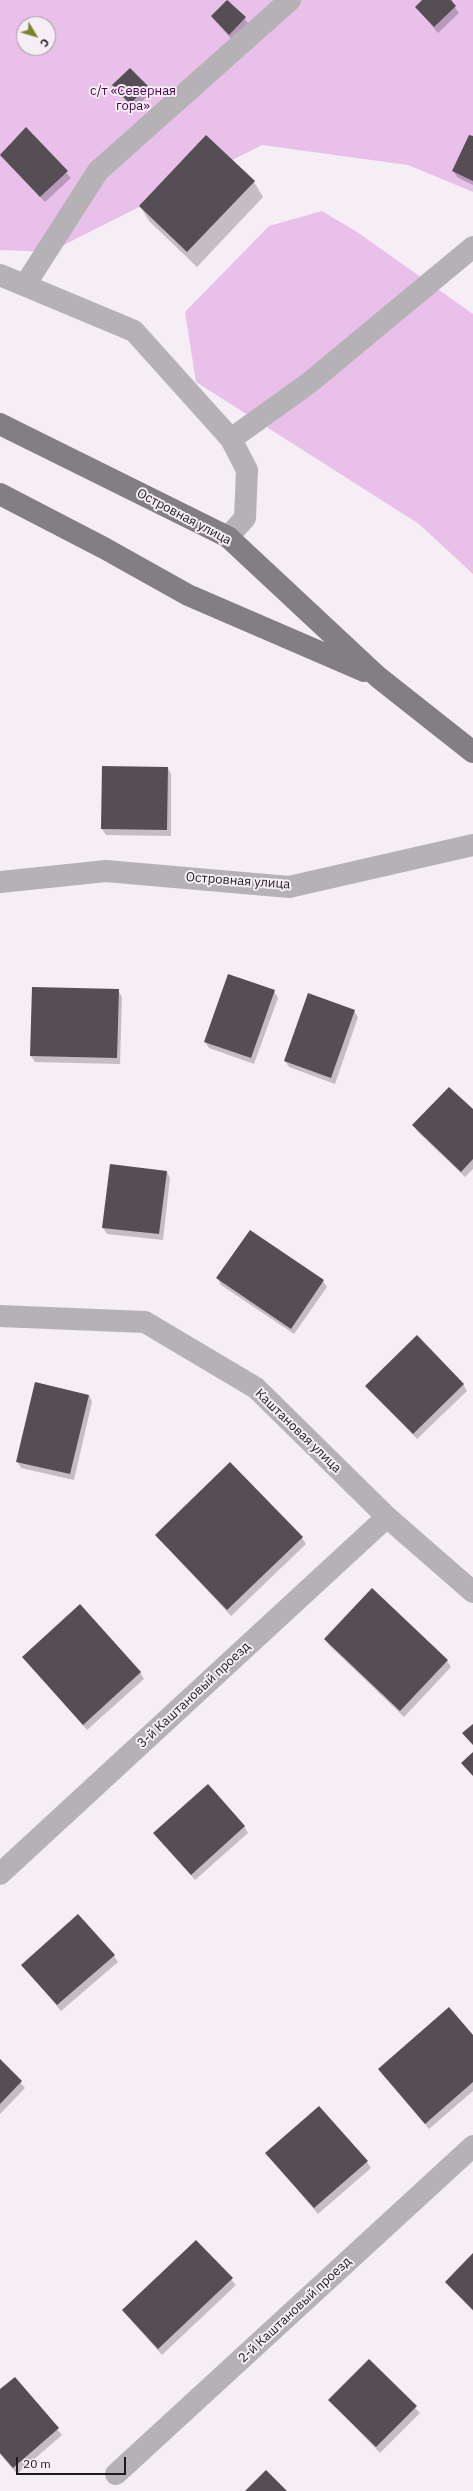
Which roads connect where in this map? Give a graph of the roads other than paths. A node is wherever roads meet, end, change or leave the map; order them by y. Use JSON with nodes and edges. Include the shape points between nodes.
{"nodes":[{"id":1,"x":290,"y":0,"type":"edge"},
{"id":2,"x":473,"y":247,"type":"edge"},
{"id":3,"x":0,"y":274,"type":"edge"},
{"id":4,"x":25,"y":284,"type":"junction"},
{"id":5,"x":0,"y":424,"type":"edge"},
{"id":6,"x":231,"y":439,"type":"junction"},
{"id":7,"x":0,"y":494,"type":"edge"},
{"id":8,"x":228,"y":537,"type":"junction"},
{"id":9,"x":378,"y":677,"type":"junction"},
{"id":10,"x":473,"y":752,"type":"edge"},
{"id":11,"x":473,"y":845,"type":"edge"},
{"id":12,"x":0,"y":882,"type":"edge"},
{"id":13,"x":0,"y":1316,"type":"edge"},
{"id":14,"x":387,"y":1517,"type":"junction"},
{"id":15,"x":473,"y":1592,"type":"edge"},
{"id":16,"x":0,"y":1874,"type":"edge"},
{"id":17,"x":473,"y":2146,"type":"edge"},
{"id":18,"x":116,"y":2474,"type":"dead end"}],
"edges":[{"from":1,"to":4,"type":"street","via":[[98,170]]},
{"from":2,"to":6,"type":"street","via":[[310,383]]},
{"from":3,"to":4,"type":"street"},
{"from":4,"to":6,"type":"street","via":[[134,331]]},
{"from":5,"to":8,"type":"main road","name":"Островная улица"},
{"from":6,"to":8,"type":"street","via":[[247,470],[245,518]]},
{"from":7,"to":9,"type":"main road","name":"Островная улица","via":[[188,595]]},
{"from":8,"to":9,"type":"main road","name":"Островная улица"},
{"from":9,"to":10,"type":"main road","name":"Островная улица"},
{"from":11,"to":12,"type":"street","name":"Островная улица","via":[[289,887],[106,871]]},
{"from":13,"to":14,"type":"street","name":"Каштановая улица","via":[[145,1322],[256,1388]]},
{"from":14,"to":15,"type":"street","name":"Каштановая улица"},
{"from":14,"to":16,"type":"street","name":"3-й Каштановый проезд"},
{"from":17,"to":18,"type":"street","name":"2-й Каштановый проезд"}]}
